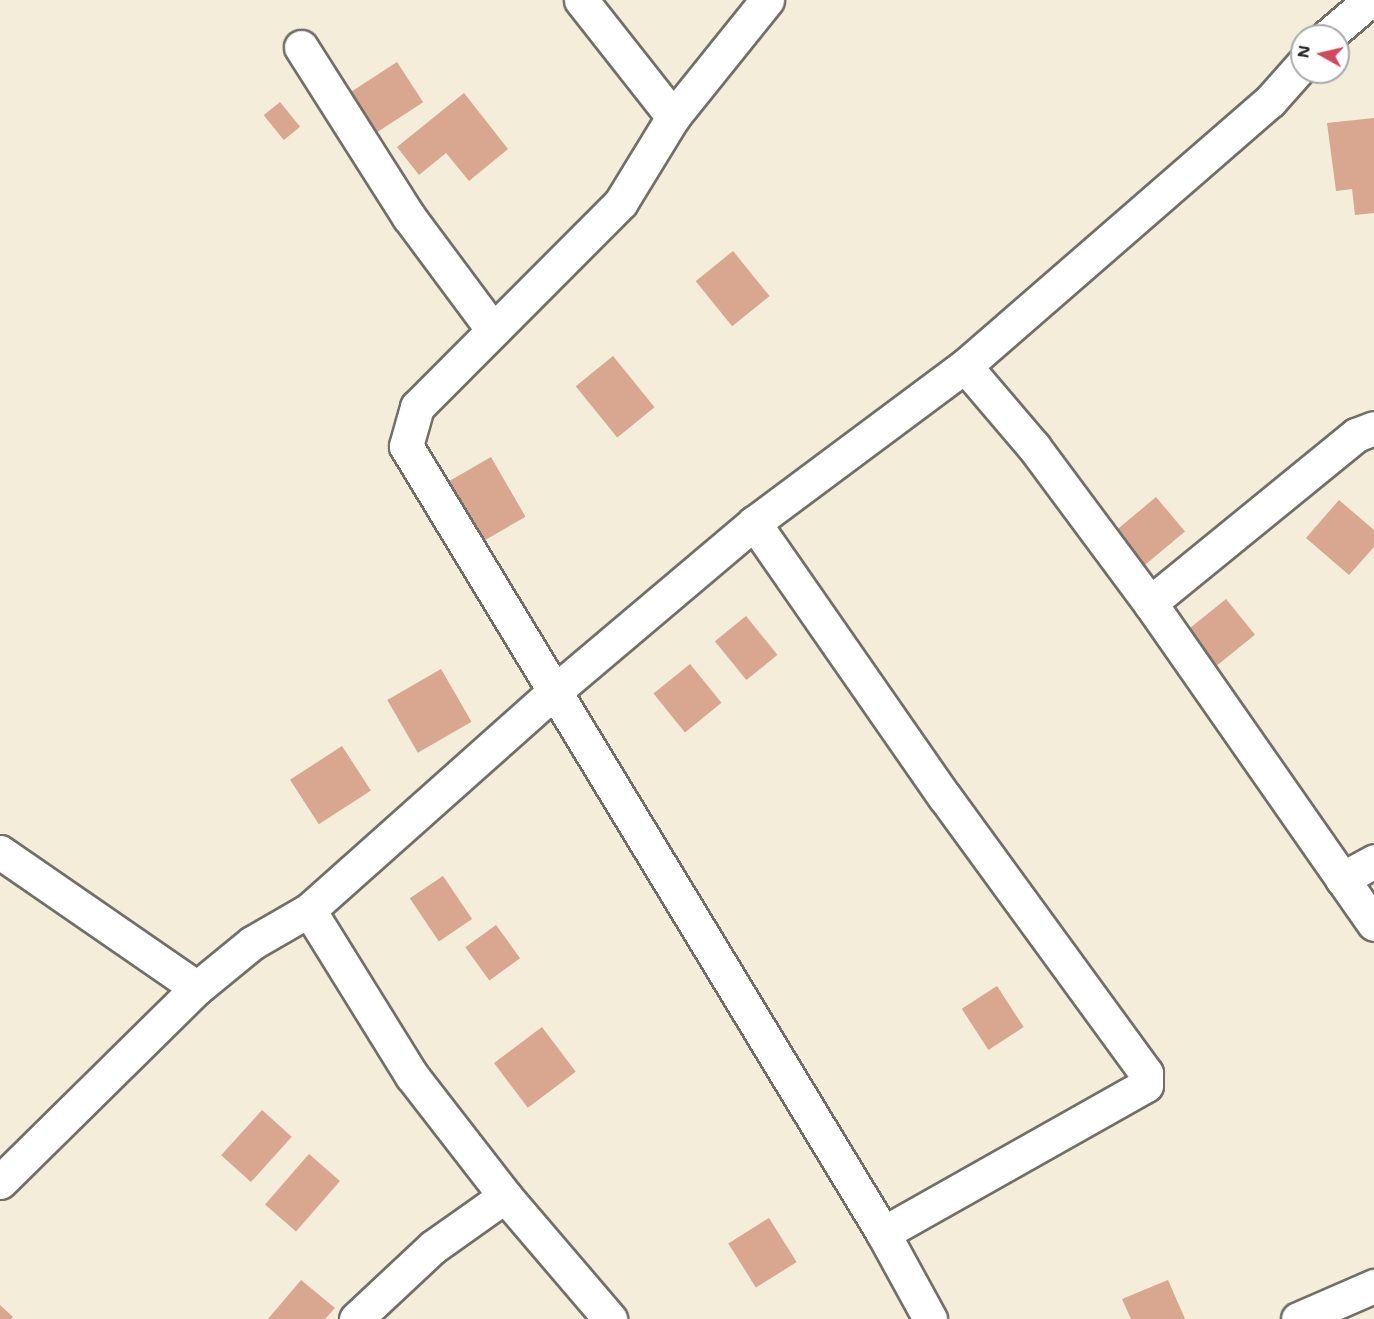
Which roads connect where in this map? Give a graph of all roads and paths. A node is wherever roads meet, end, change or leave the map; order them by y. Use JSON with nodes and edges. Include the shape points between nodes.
{"nodes":[{"id":1,"x":581,"y":0,"type":"edge"},
{"id":2,"x":767,"y":0,"type":"edge"},
{"id":3,"x":1370,"y":0,"type":"edge"},
{"id":4,"x":1342,"y":24,"type":"edge"},
{"id":5,"x":302,"y":47,"type":"dead end"},
{"id":6,"x":1290,"y":78,"type":"edge"},
{"id":7,"x":673,"y":117,"type":"junction"},
{"id":8,"x":493,"y":330,"type":"junction"},
{"id":9,"x":965,"y":366,"type":"junction"},
{"id":10,"x":1374,"y":428,"type":"edge"},
{"id":11,"x":754,"y":523,"type":"junction"},
{"id":12,"x":1150,"y":603,"type":"junction"},
{"id":13,"x":555,"y":692,"type":"junction"},
{"id":14,"x":0,"y":852,"type":"edge"},
{"id":15,"x":1374,"y":861,"type":"edge"},
{"id":16,"x":1342,"y":879,"type":"junction"},
{"id":17,"x":309,"y":910,"type":"junction"},
{"id":18,"x":1374,"y":924,"type":"edge"},
{"id":19,"x":197,"y":988,"type":"junction"},
{"id":20,"x":0,"y":1182,"type":"edge"},
{"id":21,"x":505,"y":1196,"type":"junction"},
{"id":22,"x":883,"y":1233,"type":"junction"},
{"id":23,"x":1374,"y":1286,"type":"edge"},
{"id":24,"x":356,"y":1319,"type":"edge"},
{"id":25,"x":610,"y":1319,"type":"edge"},
{"id":26,"x":930,"y":1319,"type":"edge"},
{"id":27,"x":1298,"y":1319,"type":"edge"}],
"edges":[{"from":1,"to":7,"type":"street"},
{"from":2,"to":7,"type":"street"},
{"from":3,"to":4,"type":"street"},
{"from":5,"to":8,"type":"street","via":[[409,217]]},
{"from":6,"to":9,"type":"street","via":[[1270,101]]},
{"from":7,"to":8,"type":"street","via":[[621,201]]},
{"from":8,"to":13,"type":"street","via":[[417,407],[406,446]]},
{"from":9,"to":11,"type":"street"},
{"from":9,"to":12,"type":"street","via":[[1034,447]]},
{"from":10,"to":12,"type":"street","via":[[1356,435]]},
{"from":11,"to":13,"type":"street"},
{"from":11,"to":22,"type":"street","via":[[944,796],[1146,1073],[1146,1085]]},
{"from":12,"to":16,"type":"street"},
{"from":13,"to":17,"type":"street"},
{"from":13,"to":22,"type":"street"},
{"from":14,"to":19,"type":"street"},
{"from":15,"to":16,"type":"street"},
{"from":16,"to":18,"type":"street"},
{"from":17,"to":19,"type":"street","via":[[252,943]]},
{"from":17,"to":21,"type":"street","via":[[412,1076]]},
{"from":19,"to":20,"type":"street"},
{"from":21,"to":24,"type":"street","via":[[433,1247]]},
{"from":21,"to":25,"type":"street"},
{"from":22,"to":26,"type":"street"},
{"from":23,"to":27,"type":"street"}]}
